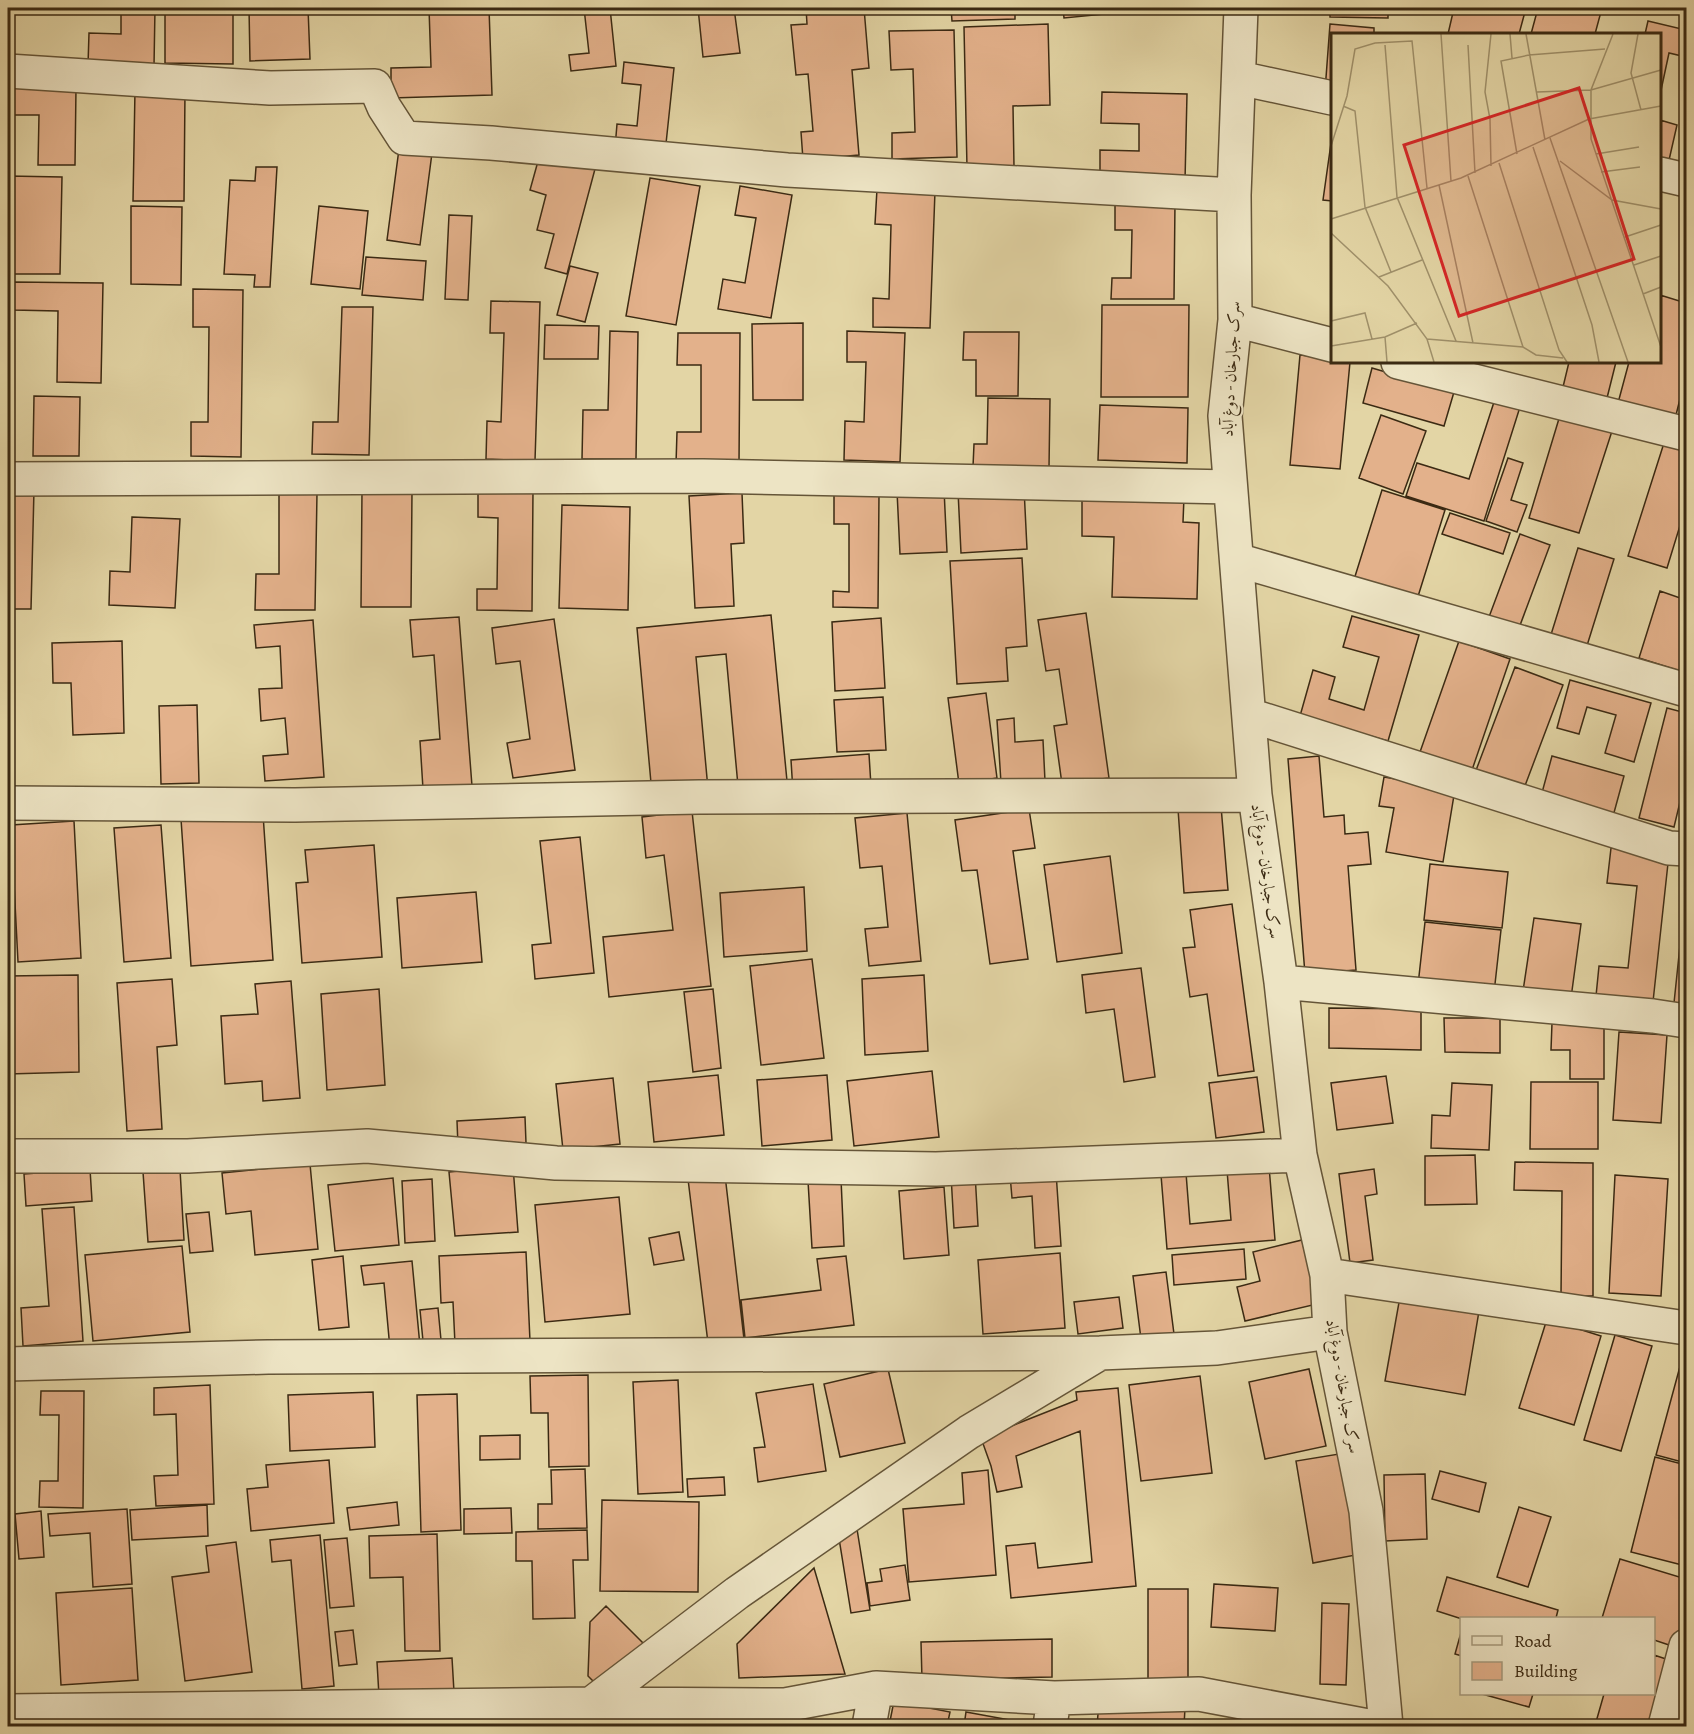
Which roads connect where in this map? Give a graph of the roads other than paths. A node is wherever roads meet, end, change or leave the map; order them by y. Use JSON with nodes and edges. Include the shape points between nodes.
{"nodes":[{"id":1,"x":1241,"y":8,"type":"edge"},
{"id":2,"x":8,"y":71,"type":"edge"},
{"id":3,"x":1239,"y":78,"type":"junction"},
{"id":4,"x":1331,"y":98,"type":"edge"},
{"id":5,"x":1661,"y":174,"type":"edge"},
{"id":6,"x":1686,"y":180,"type":"edge"},
{"id":7,"x":1234,"y":195,"type":"junction"},
{"id":8,"x":1235,"y":320,"type":"junction"},
{"id":9,"x":1331,"y":345,"type":"edge"},
{"id":10,"x":1402,"y":363,"type":"edge"},
{"id":11,"x":1686,"y":434,"type":"edge"},
{"id":12,"x":8,"y":478,"type":"edge"},
{"id":13,"x":1230,"y":487,"type":"junction"},
{"id":14,"x":1237,"y":560,"type":"junction"},
{"id":15,"x":1686,"y":690,"type":"edge"},
{"id":16,"x":1249,"y":715,"type":"junction"},
{"id":17,"x":1255,"y":795,"type":"junction"},
{"id":18,"x":8,"y":803,"type":"edge"},
{"id":19,"x":1686,"y":849,"type":"edge"},
{"id":20,"x":1281,"y":982,"type":"junction"},
{"id":21,"x":1686,"y":1021,"type":"edge"},
{"id":22,"x":1300,"y":1155,"type":"junction"},
{"id":23,"x":8,"y":1156,"type":"edge"},
{"id":24,"x":1328,"y":1275,"type":"junction"},
{"id":25,"x":1686,"y":1328,"type":"edge"},
{"id":26,"x":1330,"y":1332,"type":"junction"},
{"id":27,"x":1100,"y":1353,"type":"junction"},
{"id":28,"x":8,"y":1364,"type":"edge"},
{"id":29,"x":1686,"y":1646,"type":"edge"},
{"id":30,"x":876,"y":1688,"type":"junction"},
{"id":31,"x":8,"y":1711,"type":"edge"},
{"id":32,"x":1052,"y":1712,"type":"edge"},
{"id":33,"x":585,"y":1715,"type":"edge"},
{"id":34,"x":227,"y":1718,"type":"edge"},
{"id":35,"x":869,"y":1726,"type":"edge"},
{"id":36,"x":1368,"y":1726,"type":"edge"},
{"id":37,"x":1386,"y":1726,"type":"edge"},
{"id":38,"x":1665,"y":1726,"type":"edge"}],
"edges":[{"from":1,"to":3,"type":"street","name":"سرک جبارخان - دوغ آباد"},
{"from":2,"to":7,"type":"street","via":[[270,88],[375,86],[404,138],[787,170]]},
{"from":3,"to":4,"type":"street"},
{"from":3,"to":7,"type":"street","name":"سرک جبارخان - دوغ آباد"},
{"from":5,"to":6,"type":"street"},
{"from":7,"to":8,"type":"street","name":"سرک جبارخان - دوغ آباد"},
{"from":8,"to":9,"type":"street"},
{"from":8,"to":13,"type":"street","name":"سرک جبارخان - دوغ آباد","via":[[1225,416]]},
{"from":10,"to":11,"type":"street"},
{"from":12,"to":13,"type":"street","via":[[704,477]]},
{"from":13,"to":14,"type":"street","name":"سرک جبارخان - دوغ آباد"},
{"from":14,"to":15,"type":"street"},
{"from":14,"to":16,"type":"street","name":"سرک جبارخان - دوغ آباد"},
{"from":16,"to":17,"type":"street","name":"سرک جبارخان - دوغ آباد"},
{"from":16,"to":19,"type":"street","via":[[1669,849]]},
{"from":17,"to":18,"type":"street","via":[[710,797],[295,805]]},
{"from":17,"to":20,"type":"street","name":"سرک جبارخان - دوغ آباد"},
{"from":20,"to":21,"type":"street"},
{"from":20,"to":22,"type":"street","name":"سرک جبارخان - دوغ آباد"},
{"from":22,"to":23,"type":"street","via":[[936,1169],[556,1163],[367,1146],[188,1156]]},
{"from":22,"to":24,"type":"street","name":"سرک جبارخان - دوغ آباد"},
{"from":24,"to":25,"type":"street"},
{"from":24,"to":26,"type":"street","name":"سرک جبارخان - دوغ آباد"},
{"from":26,"to":27,"type":"street","via":[[1217,1348]]},
{"from":26,"to":37,"type":"street","name":"سرک جبارخان - دوغ آباد","via":[[1366,1511]]},
{"from":27,"to":28,"type":"street","via":[[280,1357]]},
{"from":27,"to":33,"type":"street","via":[[969,1432],[737,1593]]},
{"from":29,"to":38,"type":"street"},
{"from":30,"to":32,"type":"street"},
{"from":30,"to":33,"type":"street","via":[[785,1705]]},
{"from":30,"to":35,"type":"street"},
{"from":31,"to":34,"type":"street"},
{"from":32,"to":36,"type":"street","via":[[1199,1694]]},
{"from":33,"to":34,"type":"street"}]}
